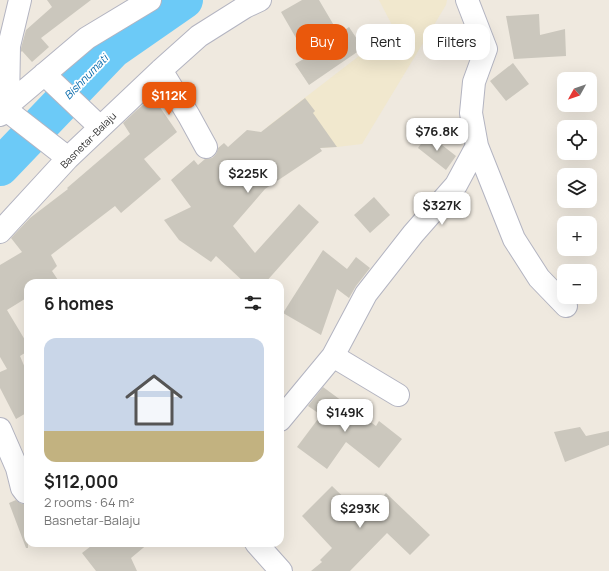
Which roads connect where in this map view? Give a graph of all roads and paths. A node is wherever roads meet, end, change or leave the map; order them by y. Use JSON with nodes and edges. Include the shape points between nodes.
{"nodes":[{"id":1,"x":150,"y":0,"type":"edge"},
{"id":2,"x":260,"y":0,"type":"edge"},
{"id":3,"x":467,"y":0,"type":"edge"},
{"id":4,"x":14,"y":3,"type":"edge"},
{"id":5,"x":161,"y":70,"type":"junction"},
{"id":6,"x":51,"y":80,"type":"junction"},
{"id":7,"x":8,"y":112,"type":"edge"},
{"id":8,"x":94,"y":121,"type":"junction"},
{"id":9,"x":477,"y":146,"type":"junction"},
{"id":10,"x":206,"y":147,"type":"dead end"},
{"id":11,"x":62,"y":153,"type":"junction"},
{"id":12,"x":0,"y":232,"type":"edge"},
{"id":13,"x":566,"y":306,"type":"dead end"},
{"id":14,"x":333,"y":356,"type":"junction"},
{"id":15,"x":398,"y":395,"type":"dead end"},
{"id":16,"x":284,"y":415,"type":"edge"},
{"id":17,"x":0,"y":430,"type":"edge"},
{"id":18,"x":24,"y":491,"type":"edge"},
{"id":19,"x":260,"y":547,"type":"edge"},
{"id":20,"x":281,"y":571,"type":"edge"}],
"edges":[{"from":1,"to":6,"type":"street","via":[[87,38]]},
{"from":2,"to":5,"type":"street","name":"Basnetar-Balaju","via":[[199,36]]},
{"from":3,"to":9,"type":"street","via":[[486,49],[474,82],[471,113]]},
{"from":4,"to":7,"type":"street","via":[[9,46]]},
{"from":5,"to":8,"type":"street","name":"Basnetar-Balaju"},
{"from":5,"to":10,"type":"street"},
{"from":6,"to":7,"type":"street"},
{"from":6,"to":8,"type":"street"},
{"from":7,"to":11,"type":"street"},
{"from":8,"to":11,"type":"street","name":"Basnetar-Balaju"},
{"from":9,"to":13,"type":"street","via":[[514,239],[539,278]]},
{"from":9,"to":14,"type":"street","via":[[456,185],[366,294]]},
{"from":11,"to":12,"type":"street","name":"Basnetar-Balaju"},
{"from":14,"to":15,"type":"street"},
{"from":14,"to":16,"type":"street"},
{"from":17,"to":18,"type":"street"},
{"from":19,"to":20,"type":"street"}]}
